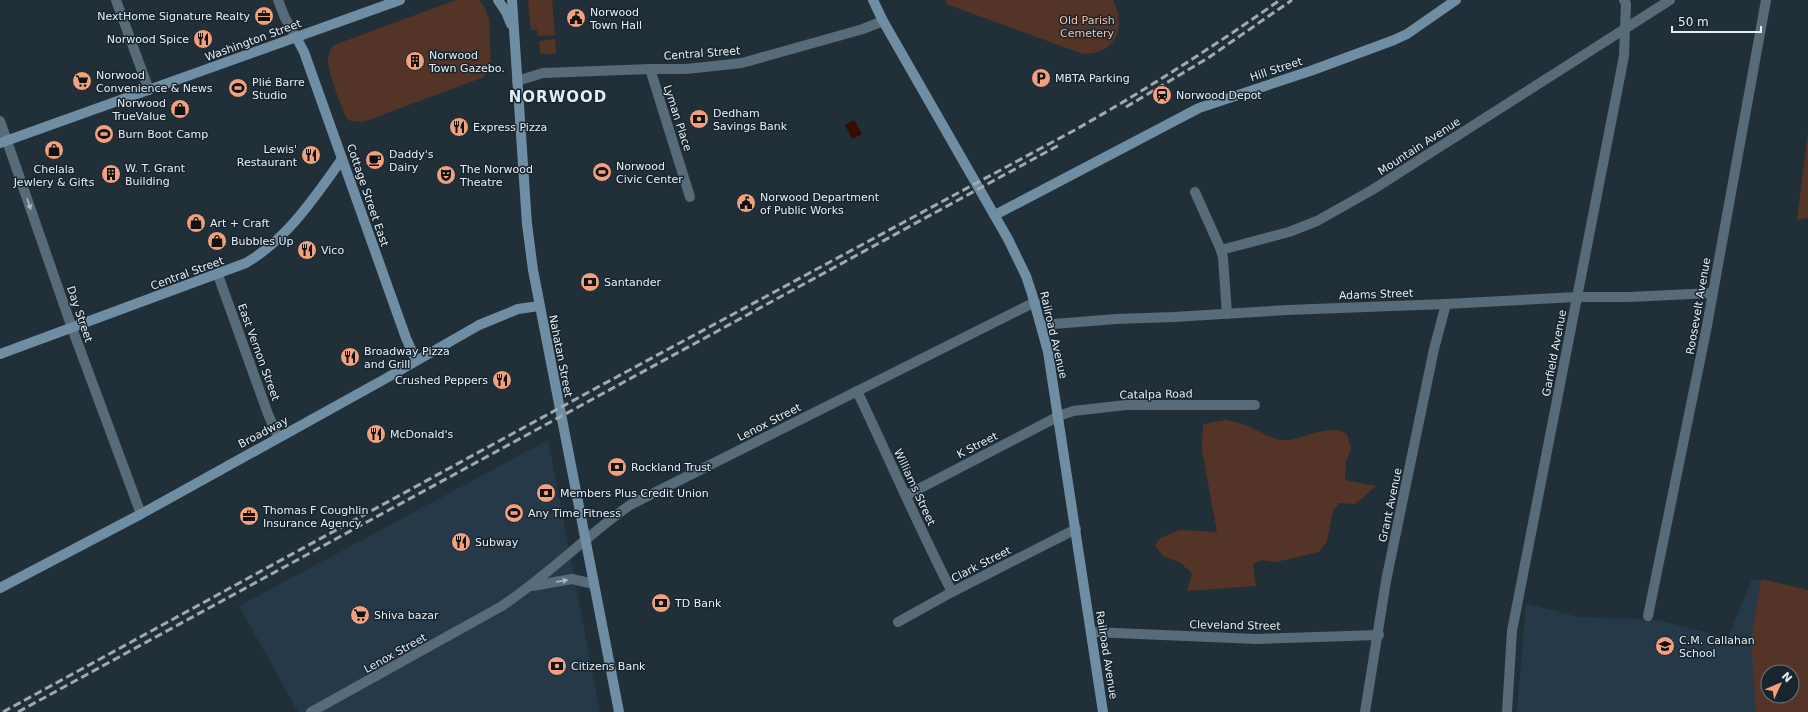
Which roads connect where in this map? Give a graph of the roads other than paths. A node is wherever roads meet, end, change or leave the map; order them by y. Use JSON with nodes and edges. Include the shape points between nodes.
{"nodes":[{"id":1,"x":116,"y":0,"type":"edge"},
{"id":2,"x":278,"y":0,"type":"edge"},
{"id":3,"x":400,"y":0,"type":"edge"},
{"id":4,"x":498,"y":0,"type":"edge"},
{"id":5,"x":512,"y":0,"type":"edge"},
{"id":6,"x":873,"y":0,"type":"edge"},
{"id":7,"x":1456,"y":0,"type":"edge"},
{"id":8,"x":1624,"y":0,"type":"edge"},
{"id":9,"x":1670,"y":0,"type":"edge"},
{"id":10,"x":1766,"y":0,"type":"edge"},
{"id":11,"x":883,"y":21,"type":"junction"},
{"id":12,"x":1626,"y":28,"type":"junction"},
{"id":13,"x":514,"y":35,"type":"junction"},
{"id":14,"x":296,"y":37,"type":"junction"},
{"id":15,"x":650,"y":68,"type":"junction"},
{"id":16,"x":517,"y":81,"type":"junction"},
{"id":17,"x":149,"y":90,"type":"junction"},
{"id":18,"x":0,"y":121,"type":"edge"},
{"id":19,"x":4,"y":142,"type":"edge"},
{"id":20,"x":342,"y":159,"type":"junction"},
{"id":21,"x":1195,"y":192,"type":"dead end"},
{"id":22,"x":690,"y":197,"type":"dead end"},
{"id":23,"x":995,"y":215,"type":"junction"},
{"id":24,"x":1221,"y":250,"type":"junction"},
{"id":25,"x":218,"y":275,"type":"junction"},
{"id":26,"x":1712,"y":293,"type":"junction"},
{"id":27,"x":1577,"y":297,"type":"junction"},
{"id":28,"x":1035,"y":302,"type":"junction"},
{"id":29,"x":1446,"y":304,"type":"junction"},
{"id":30,"x":539,"y":306,"type":"junction"},
{"id":31,"x":1227,"y":314,"type":"junction"},
{"id":32,"x":1041,"y":325,"type":"junction"},
{"id":33,"x":72,"y":328,"type":"junction"},
{"id":34,"x":0,"y":354,"type":"edge"},
{"id":35,"x":416,"y":361,"type":"junction"},
{"id":36,"x":857,"y":391,"type":"junction"},
{"id":37,"x":1255,"y":405,"type":"dead end"},
{"id":38,"x":1059,"y":416,"type":"junction"},
{"id":39,"x":278,"y":437,"type":"junction"},
{"id":40,"x":907,"y":495,"type":"junction"},
{"id":41,"x":140,"y":514,"type":"junction"},
{"id":42,"x":1076,"y":529,"type":"junction"},
{"id":43,"x":585,"y":541,"type":"junction"},
{"id":44,"x":594,"y":584,"type":"junction"},
{"id":45,"x":530,"y":587,"type":"junction"},
{"id":46,"x":0,"y":588,"type":"edge"},
{"id":47,"x":952,"y":592,"type":"junction"},
{"id":48,"x":1648,"y":616,"type":"dead end"},
{"id":49,"x":898,"y":622,"type":"dead end"},
{"id":50,"x":1092,"y":632,"type":"junction"},
{"id":51,"x":1379,"y":635,"type":"junction"},
{"id":52,"x":311,"y":712,"type":"edge"},
{"id":53,"x":619,"y":712,"type":"edge"},
{"id":54,"x":1103,"y":712,"type":"edge"},
{"id":55,"x":1365,"y":712,"type":"edge"},
{"id":56,"x":1506,"y":712,"type":"edge"}],
"edges":[{"from":1,"to":17,"type":"street"},
{"from":2,"to":14,"type":"street"},
{"from":3,"to":14,"type":"street","name":"Washington Street"},
{"from":4,"to":13,"type":"street","via":[[506,12]]},
{"from":5,"to":13,"type":"street","name":"Nahatan Street"},
{"from":6,"to":11,"type":"street","name":"Railroad Avenue"},
{"from":7,"to":23,"type":"street","name":"Hill Street","via":[[1407,34],[1394,40],[1199,108]]},
{"from":8,"to":12,"type":"street","name":"Garfield Avenue"},
{"from":9,"to":12,"type":"street","name":"Mountain Avenue"},
{"from":10,"to":26,"type":"street","name":"Roosevelt Avenue"},
{"from":11,"to":15,"type":"street","name":"Central Street","via":[[742,63],[686,69]]},
{"from":11,"to":23,"type":"street","name":"Railroad Avenue"},
{"from":12,"to":24,"type":"street","name":"Mountain Avenue","via":[[1372,190],[1317,221],[1289,232]]},
{"from":12,"to":27,"type":"street","name":"Garfield Avenue","via":[[1621,77]]},
{"from":13,"to":16,"type":"street","name":"Nahatan Street"},
{"from":14,"to":17,"type":"street","name":"Washington Street"},
{"from":14,"to":20,"type":"street","name":"Cottage Street East","via":[[304,52]]},
{"from":15,"to":16,"type":"street","name":"Central Street","via":[[543,73]]},
{"from":15,"to":22,"type":"street","name":"Lyman Place"},
{"from":16,"to":30,"type":"street","name":"Nahatan Street","via":[[528,231]]},
{"from":17,"to":19,"type":"street","name":"Washington Street"},
{"from":18,"to":19,"type":"street","name":"Day Street"},
{"from":19,"to":33,"type":"street","name":"Day Street","one_way":true},
{"from":20,"to":25,"type":"street","name":"Central Street","via":[[289,230],[260,255]]},
{"from":20,"to":35,"type":"street","name":"Cottage Street East"},
{"from":21,"to":24,"type":"street"},
{"from":23,"to":28,"type":"street","name":"Railroad Avenue","via":[[1017,257]]},
{"from":24,"to":31,"type":"street"},
{"from":25,"to":33,"type":"street","name":"Central Street"},
{"from":25,"to":39,"type":"street","name":"East Vernon Street"},
{"from":26,"to":27,"type":"street","name":"Adams Street"},
{"from":26,"to":48,"type":"street","name":"Roosevelt Avenue"},
{"from":27,"to":29,"type":"street","name":"Adams Street"},
{"from":27,"to":56,"type":"street","name":"Garfield Avenue","via":[[1512,631]]},
{"from":28,"to":32,"type":"street","name":"Railroad Avenue"},
{"from":28,"to":36,"type":"street","name":"Lenox Street"},
{"from":29,"to":31,"type":"street","name":"Adams Street"},
{"from":29,"to":51,"type":"street","name":"Grant Avenue","via":[[1434,349],[1386,581]]},
{"from":30,"to":35,"type":"street","name":"Broadway","via":[[518,309],[491,319]]},
{"from":30,"to":43,"type":"street","name":"Nahatan Street"},
{"from":31,"to":32,"type":"street","name":"Adams Street"},
{"from":32,"to":38,"type":"street","name":"Railroad Avenue"},
{"from":33,"to":34,"type":"street","name":"Central Street"},
{"from":33,"to":41,"type":"street","name":"Day Street"},
{"from":35,"to":39,"type":"street","name":"Broadway"},
{"from":36,"to":40,"type":"street","name":"Williams Street"},
{"from":36,"to":43,"type":"street","name":"Lenox Street","via":[[630,505]]},
{"from":37,"to":38,"type":"street","name":"Catalpa Road","via":[[1126,405],[1073,411]]},
{"from":38,"to":40,"type":"street","name":"K Street"},
{"from":38,"to":42,"type":"street","name":"Railroad Avenue"},
{"from":39,"to":41,"type":"street","name":"Broadway"},
{"from":40,"to":47,"type":"street","name":"Williams Street"},
{"from":41,"to":46,"type":"street","name":"Broadway"},
{"from":42,"to":47,"type":"street","name":"Clark Street"},
{"from":42,"to":50,"type":"street","name":"Railroad Avenue"},
{"from":43,"to":44,"type":"street","name":"Nahatan Street"},
{"from":43,"to":45,"type":"street","name":"Lenox Street"},
{"from":45,"to":44,"type":"street","name":"Lenox Street","one_way":true,"via":[[572,579]]},
{"from":44,"to":53,"type":"street","name":"Nahatan Street"},
{"from":45,"to":52,"type":"street","name":"Lenox Street","via":[[502,606]]},
{"from":47,"to":49,"type":"street","name":"Clark Street"},
{"from":50,"to":51,"type":"street","name":"Cleveland Street","via":[[1256,639]]},
{"from":50,"to":54,"type":"street","name":"Railroad Avenue"},
{"from":51,"to":55,"type":"street","name":"Grant Avenue"}]}
